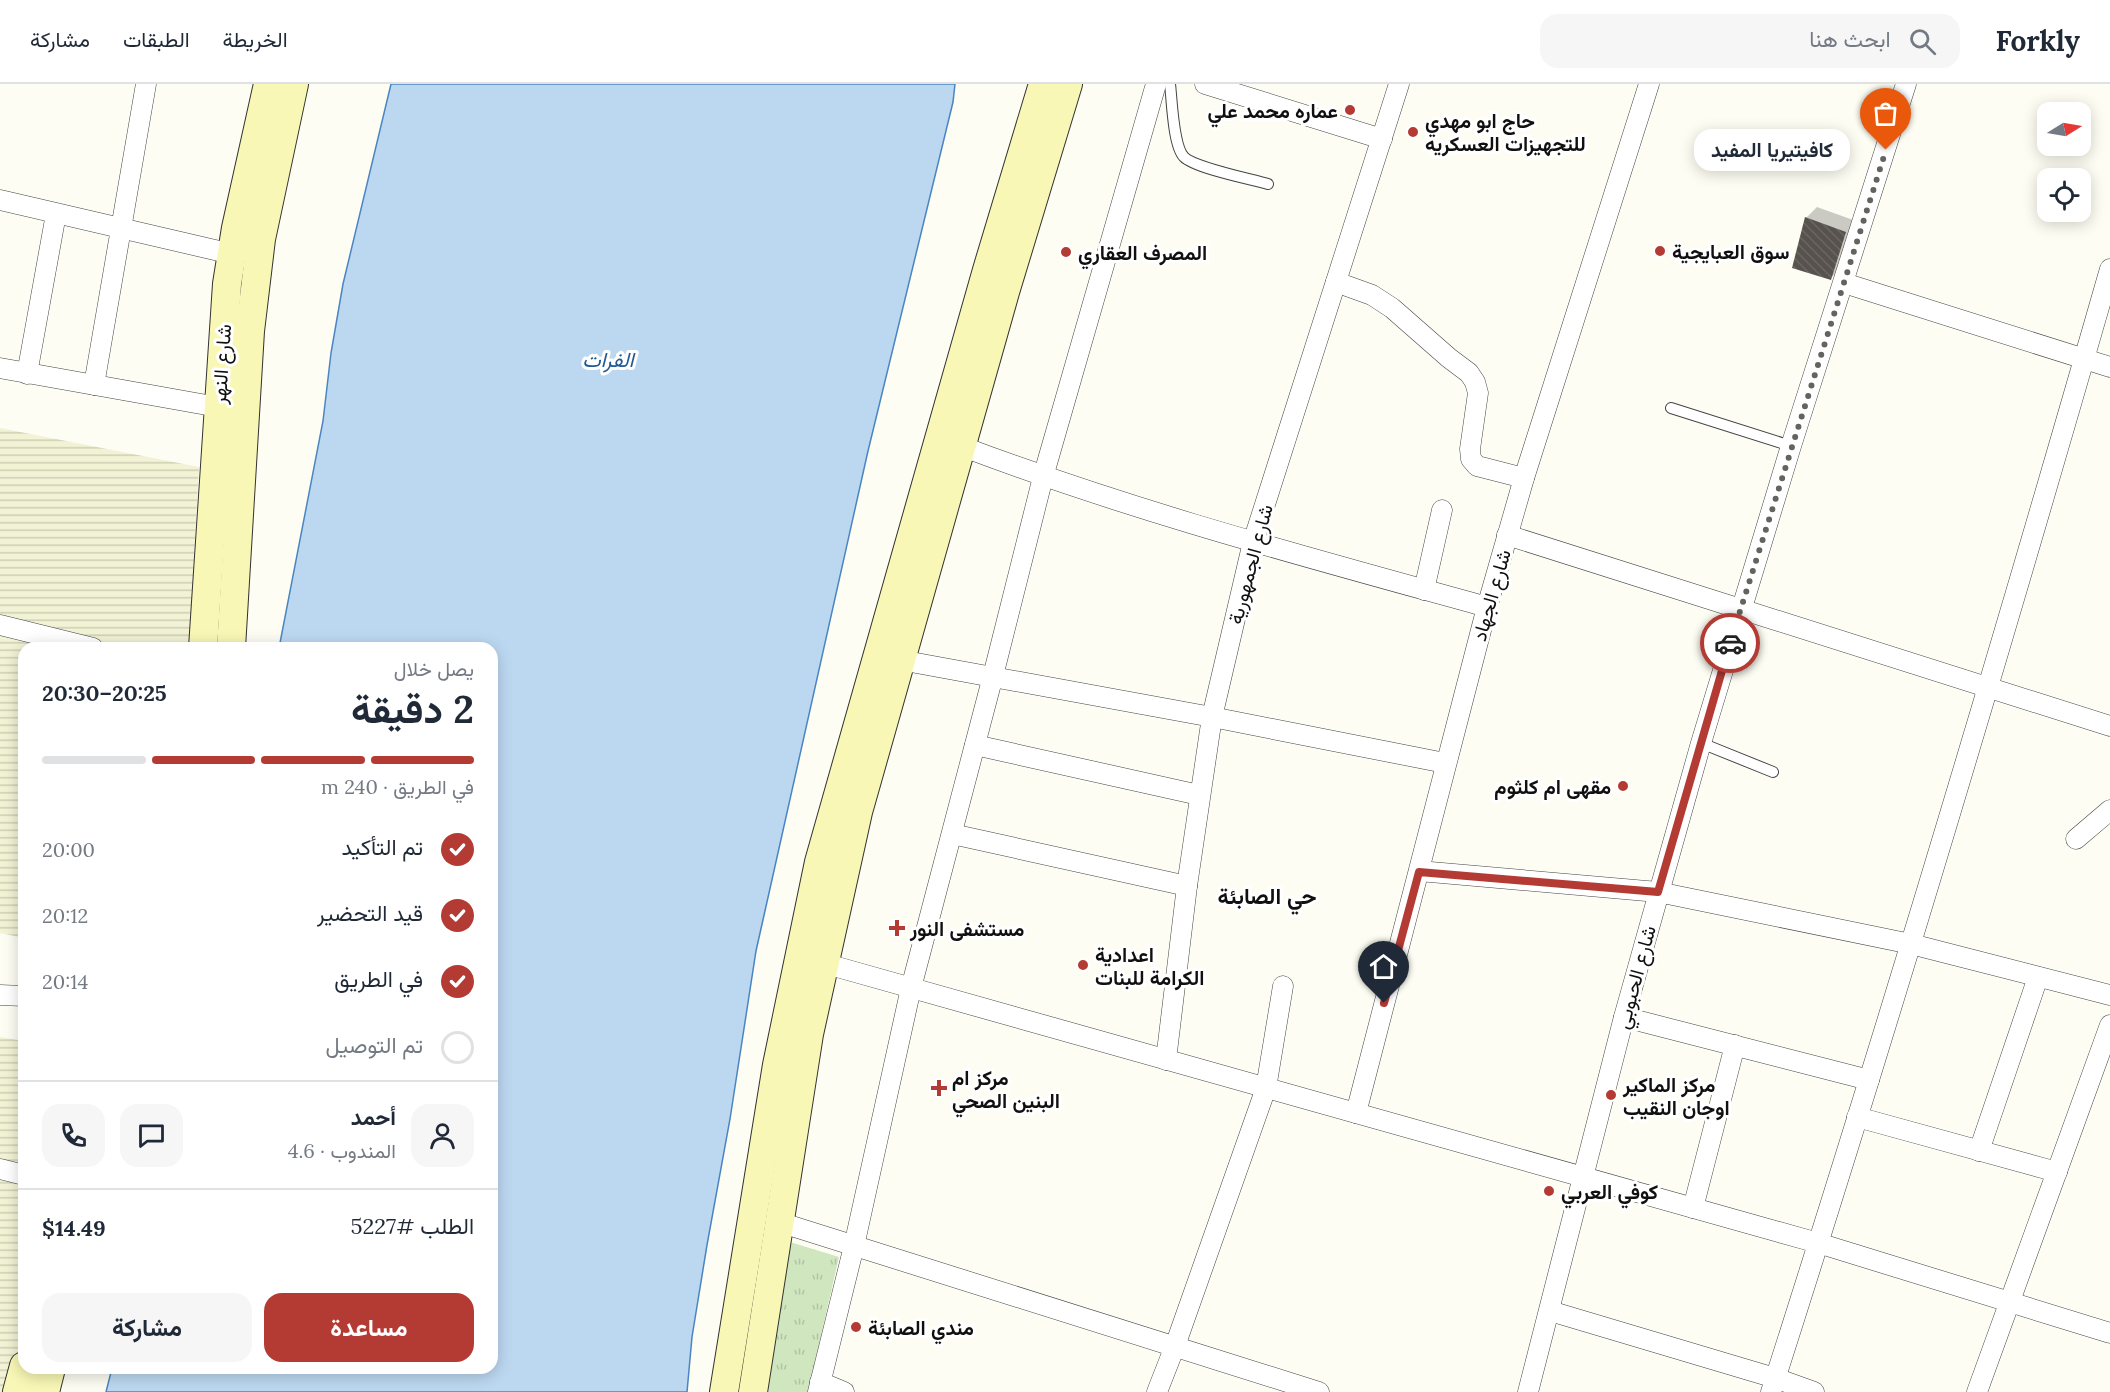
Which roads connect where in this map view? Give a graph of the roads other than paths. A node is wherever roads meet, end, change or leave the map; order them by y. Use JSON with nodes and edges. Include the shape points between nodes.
{"nodes":[{"id":1,"x":146,"y":84,"type":"edge"},
{"id":2,"x":268,"y":84,"type":"edge"},
{"id":3,"x":294,"y":84,"type":"edge"},
{"id":4,"x":1043,"y":84,"type":"edge"},
{"id":5,"x":1068,"y":84,"type":"edge"},
{"id":6,"x":1156,"y":84,"type":"edge"},
{"id":7,"x":1170,"y":84,"type":"edge"},
{"id":8,"x":1204,"y":84,"type":"edge"},
{"id":9,"x":1399,"y":84,"type":"edge"},
{"id":10,"x":1649,"y":84,"type":"edge"},
{"id":11,"x":1906,"y":84,"type":"edge"},
{"id":12,"x":1382,"y":139,"type":"junction"},
{"id":13,"x":263,"y":165,"type":"junction"},
{"id":14,"x":1268,"y":184,"type":"dead end"},
{"id":15,"x":0,"y":200,"type":"edge"},
{"id":16,"x":56,"y":214,"type":"junction"},
{"id":17,"x":121,"y":229,"type":"junction"},
{"id":18,"x":232,"y":254,"type":"junction"},
{"id":19,"x":2110,"y":269,"type":"edge"},
{"id":20,"x":1336,"y":282,"type":"junction"},
{"id":21,"x":1844,"y":283,"type":"junction"},
{"id":22,"x":2084,"y":359,"type":"junction"},
{"id":23,"x":2110,"y":367,"type":"edge"},
{"id":24,"x":0,"y":368,"type":"edge"},
{"id":25,"x":27,"y":374,"type":"junction"},
{"id":26,"x":94,"y":385,"type":"junction"},
{"id":27,"x":218,"y":407,"type":"junction"},
{"id":28,"x":1671,"y":408,"type":"dead end"},
{"id":29,"x":961,"y":446,"type":"junction"},
{"id":30,"x":1791,"y":446,"type":"junction"},
{"id":31,"x":1043,"y":477,"type":"junction"},
{"id":32,"x":1524,"y":478,"type":"junction"},
{"id":33,"x":1442,"y":510,"type":"dead end"},
{"id":34,"x":1507,"y":535,"type":"junction"},
{"id":35,"x":1253,"y":542,"type":"junction"},
{"id":36,"x":922,"y":543,"type":"junction"},
{"id":37,"x":1424,"y":590,"type":"junction"},
{"id":38,"x":1487,"y":607,"type":"junction"},
{"id":39,"x":1741,"y":608,"type":"junction"},
{"id":40,"x":0,"y":625,"type":"edge"},
{"id":41,"x":69,"y":642,"type":"edge"},
{"id":42,"x":203,"y":642,"type":"edge"},
{"id":43,"x":231,"y":642,"type":"edge"},
{"id":44,"x":900,"y":660,"type":"junction"},
{"id":45,"x":993,"y":676,"type":"junction"},
{"id":46,"x":1988,"y":688,"type":"junction"},
{"id":47,"x":1212,"y":717,"type":"junction"},
{"id":48,"x":2110,"y":726,"type":"edge"},
{"id":49,"x":1701,"y":743,"type":"junction"},
{"id":50,"x":975,"y":745,"type":"junction"},
{"id":51,"x":1445,"y":763,"type":"junction"},
{"id":52,"x":1773,"y":772,"type":"dead end"},
{"id":53,"x":1199,"y":795,"type":"junction"},
{"id":54,"x":2110,"y":810,"type":"edge"},
{"id":55,"x":951,"y":834,"type":"junction"},
{"id":56,"x":2076,"y":839,"type":"dead end"},
{"id":57,"x":1419,"y":872,"type":"junction"},
{"id":58,"x":1186,"y":886,"type":"junction"},
{"id":59,"x":1658,"y":892,"type":"junction"},
{"id":60,"x":1911,"y":944,"type":"junction"},
{"id":61,"x":824,"y":963,"type":"junction"},
{"id":62,"x":2038,"y":976,"type":"junction"},
{"id":63,"x":1283,"y":986,"type":"dead end"},
{"id":64,"x":911,"y":988,"type":"junction"},
{"id":65,"x":0,"y":995,"type":"edge"},
{"id":66,"x":2110,"y":995,"type":"edge"},
{"id":67,"x":18,"y":996,"type":"edge"},
{"id":68,"x":1624,"y":1017,"type":"junction"},
{"id":69,"x":2110,"y":1025,"type":"edge"},
{"id":70,"x":1735,"y":1045,"type":"junction"},
{"id":71,"x":1166,"y":1060,"type":"junction"},
{"id":72,"x":1869,"y":1080,"type":"junction"},
{"id":73,"x":1266,"y":1088,"type":"junction"},
{"id":74,"x":1356,"y":1113,"type":"junction"},
{"id":75,"x":1857,"y":1118,"type":"junction"},
{"id":76,"x":1979,"y":1151,"type":"junction"},
{"id":77,"x":0,"y":1169,"type":"edge"},
{"id":78,"x":2057,"y":1172,"type":"junction"},
{"id":79,"x":18,"y":1174,"type":"edge"},
{"id":80,"x":1583,"y":1177,"type":"junction"},
{"id":81,"x":1693,"y":1208,"type":"junction"},
{"id":82,"x":779,"y":1222,"type":"junction"},
{"id":83,"x":1818,"y":1243,"type":"junction"},
{"id":84,"x":854,"y":1246,"type":"junction"},
{"id":85,"x":2010,"y":1302,"type":"junction"},
{"id":86,"x":1550,"y":1311,"type":"junction"},
{"id":87,"x":2110,"y":1333,"type":"edge"},
{"id":88,"x":1175,"y":1346,"type":"junction"},
{"id":89,"x":22,"y":1374,"type":"edge"},
{"id":90,"x":50,"y":1374,"type":"edge"},
{"id":91,"x":1773,"y":1385,"type":"edge"},
{"id":92,"x":819,"y":1387,"type":"edge"},
{"id":93,"x":17,"y":1392,"type":"edge"},
{"id":94,"x":45,"y":1392,"type":"edge"},
{"id":95,"x":724,"y":1392,"type":"edge"},
{"id":96,"x":753,"y":1392,"type":"edge"},
{"id":97,"x":844,"y":1392,"type":"edge"},
{"id":98,"x":1157,"y":1392,"type":"edge"},
{"id":99,"x":1319,"y":1392,"type":"edge"},
{"id":100,"x":1528,"y":1392,"type":"edge"},
{"id":101,"x":1814,"y":1392,"type":"edge"},
{"id":102,"x":1977,"y":1392,"type":"edge"}],
"edges":[{"from":1,"to":17,"type":"street"},
{"from":2,"to":13,"type":"main road","name":"شارع النهر"},
{"from":3,"to":13,"type":"main road","name":"شارع النهر"},
{"from":4,"to":36,"type":"main road","via":[[987,270]]},
{"from":5,"to":29,"type":"main road"},
{"from":6,"to":31,"type":"street"},
{"from":7,"to":14,"type":"lane","via":[[1183,156]]},
{"from":8,"to":12,"type":"street"},
{"from":9,"to":12,"type":"street","name":"شارع الجمهورية"},
{"from":10,"to":32,"type":"street","name":"شارع الجهاد"},
{"from":11,"to":21,"type":"street","name":"شارع الحبوبي"},
{"from":12,"to":20,"type":"street","name":"شارع الجمهورية"},
{"from":13,"to":18,"type":"main road","name":"شارع النهر"},
{"from":13,"to":43,"type":"main road","name":"شارع النهر"},
{"from":15,"to":16,"type":"street"},
{"from":16,"to":17,"type":"street"},
{"from":16,"to":25,"type":"street"},
{"from":17,"to":18,"type":"street"},
{"from":17,"to":26,"type":"street"},
{"from":18,"to":27,"type":"main road","name":"شارع النهر"},
{"from":19,"to":22,"type":"street"},
{"from":20,"to":32,"type":"street","via":[[1372,295],[1392,308],[1469,373],[1478,393],[1471,459],[1477,466]]},
{"from":20,"to":35,"type":"street","name":"شارع الجمهورية"},
{"from":21,"to":22,"type":"street"},
{"from":21,"to":30,"type":"street","name":"شارع الحبوبي"},
{"from":22,"to":23,"type":"street"},
{"from":22,"to":46,"type":"street"},
{"from":24,"to":25,"type":"street"},
{"from":25,"to":26,"type":"street"},
{"from":26,"to":27,"type":"street"},
{"from":27,"to":42,"type":"main road","name":"شارع النهر"},
{"from":28,"to":30,"type":"lane"},
{"from":29,"to":31,"type":"street"},
{"from":29,"to":36,"type":"main road"},
{"from":30,"to":39,"type":"street","name":"شارع الحبوبي"},
{"from":31,"to":35,"type":"street"},
{"from":31,"to":45,"type":"street"},
{"from":32,"to":34,"type":"street","name":"شارع الجهاد"},
{"from":33,"to":37,"type":"street"},
{"from":34,"to":38,"type":"street","name":"شارع الجهاد"},
{"from":34,"to":39,"type":"street"},
{"from":35,"to":37,"type":"street"},
{"from":35,"to":47,"type":"street","name":"شارع الجمهورية"},
{"from":36,"to":44,"type":"main road"},
{"from":36,"to":95,"type":"main road","via":[[819,862],[764,1140]]},
{"from":37,"to":38,"type":"street"},
{"from":38,"to":51,"type":"street","name":"شارع الجهاد"},
{"from":39,"to":46,"type":"street"},
{"from":39,"to":49,"type":"street","name":"شارع الحبوبي"},
{"from":40,"to":41,"type":"street"},
{"from":44,"to":45,"type":"street"},
{"from":44,"to":61,"type":"main road","via":[[858,812]]},
{"from":45,"to":47,"type":"street"},
{"from":45,"to":50,"type":"street"},
{"from":46,"to":48,"type":"street"},
{"from":46,"to":60,"type":"street"},
{"from":47,"to":51,"type":"street"},
{"from":47,"to":53,"type":"street","name":"شارع الجمهورية"},
{"from":49,"to":52,"type":"lane"},
{"from":49,"to":59,"type":"street","name":"شارع الحبوبي"},
{"from":50,"to":53,"type":"street"},
{"from":50,"to":55,"type":"street"},
{"from":51,"to":57,"type":"street","name":"شارع الجهاد"},
{"from":53,"to":58,"type":"street","name":"شارع الجمهورية"},
{"from":54,"to":56,"type":"street"},
{"from":55,"to":58,"type":"street"},
{"from":55,"to":64,"type":"street"},
{"from":57,"to":59,"type":"street"},
{"from":57,"to":74,"type":"street","name":"شارع الجهاد"},
{"from":58,"to":71,"type":"street","name":"شارع الجمهورية"},
{"from":59,"to":60,"type":"street"},
{"from":59,"to":68,"type":"street","name":"شارع الحبوبي"},
{"from":60,"to":62,"type":"street"},
{"from":60,"to":72,"type":"street"},
{"from":61,"to":64,"type":"street"},
{"from":61,"to":82,"type":"main road"},
{"from":62,"to":66,"type":"street"},
{"from":62,"to":76,"type":"street"},
{"from":63,"to":73,"type":"street"},
{"from":64,"to":71,"type":"street"},
{"from":64,"to":84,"type":"street"},
{"from":65,"to":67,"type":"street"},
{"from":68,"to":70,"type":"street"},
{"from":68,"to":80,"type":"street","name":"شارع الحبوبي"},
{"from":69,"to":78,"type":"street"},
{"from":70,"to":72,"type":"street"},
{"from":70,"to":81,"type":"street"},
{"from":71,"to":73,"type":"street"},
{"from":72,"to":75,"type":"street"},
{"from":73,"to":74,"type":"street"},
{"from":73,"to":88,"type":"street"},
{"from":74,"to":80,"type":"street"},
{"from":75,"to":76,"type":"street"},
{"from":75,"to":83,"type":"street"},
{"from":76,"to":78,"type":"street"},
{"from":77,"to":79,"type":"street"},
{"from":78,"to":85,"type":"street"},
{"from":80,"to":81,"type":"street"},
{"from":80,"to":86,"type":"street","name":"شارع الحبوبي"},
{"from":81,"to":83,"type":"street"},
{"from":82,"to":84,"type":"street"},
{"from":82,"to":96,"type":"main road"},
{"from":83,"to":85,"type":"street"},
{"from":83,"to":91,"type":"street"},
{"from":84,"to":88,"type":"street"},
{"from":84,"to":92,"type":"street"},
{"from":85,"to":87,"type":"street"},
{"from":85,"to":102,"type":"street"},
{"from":86,"to":91,"type":"street"},
{"from":86,"to":100,"type":"street","name":"شارع الحبوبي"},
{"from":88,"to":98,"type":"street"},
{"from":88,"to":99,"type":"street"},
{"from":89,"to":93,"type":"main road"},
{"from":90,"to":94,"type":"main road"},
{"from":91,"to":101,"type":"street"},
{"from":92,"to":97,"type":"street"}]}
